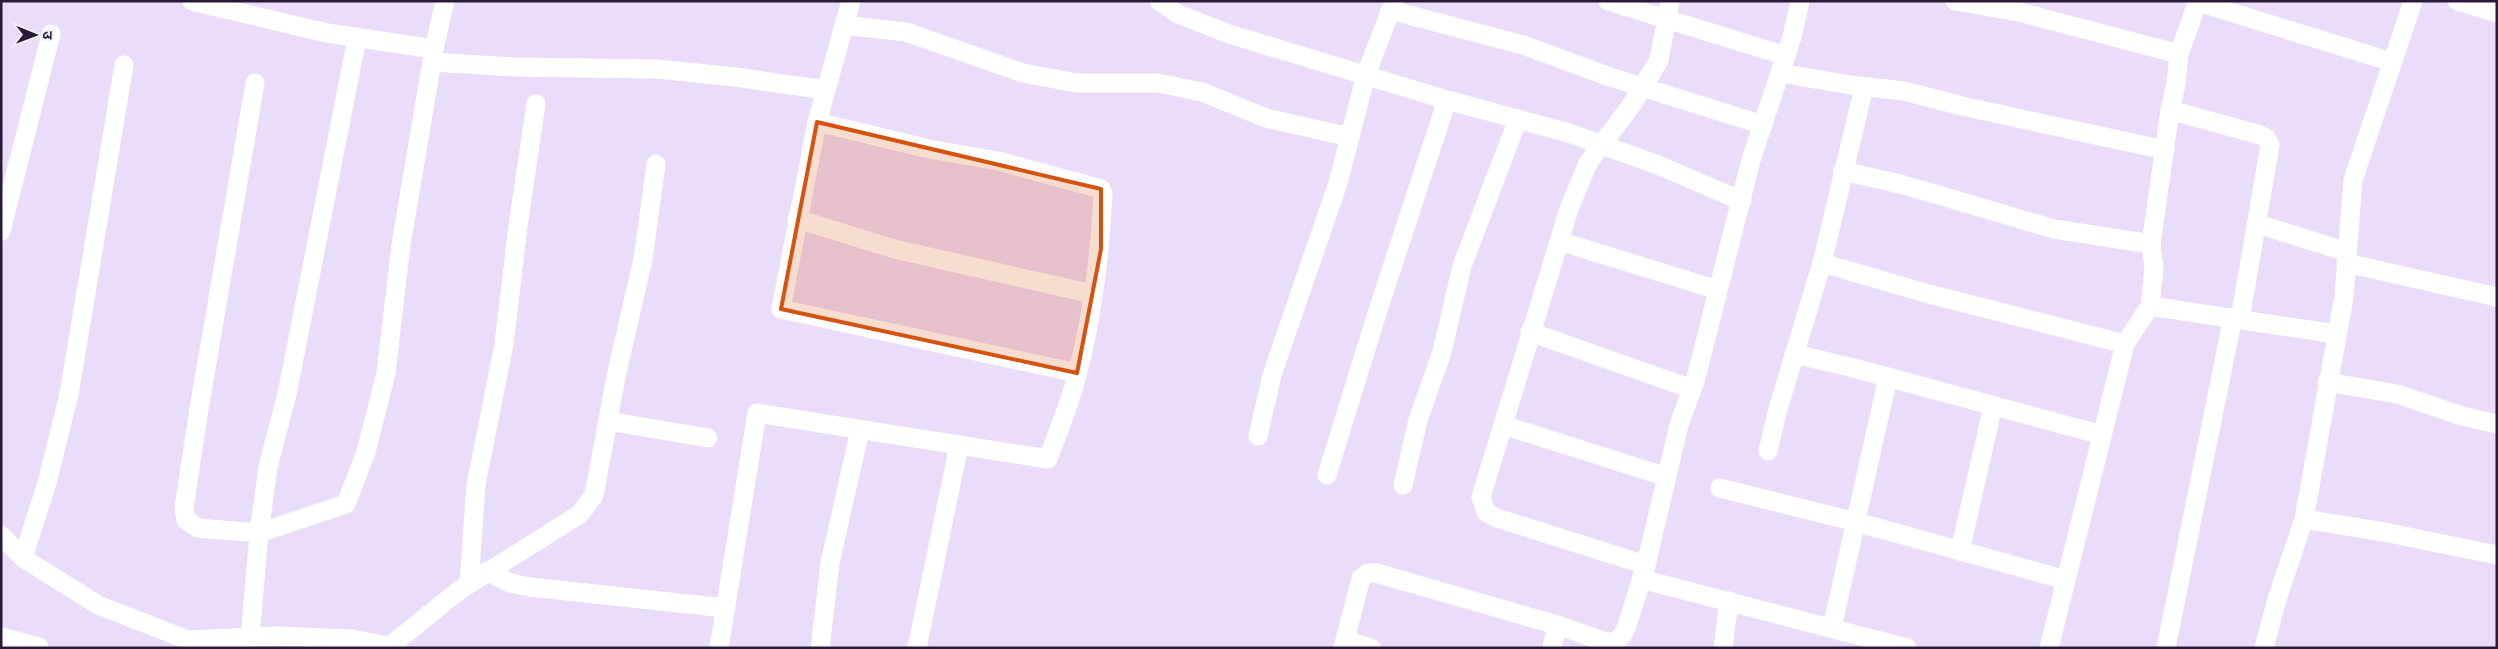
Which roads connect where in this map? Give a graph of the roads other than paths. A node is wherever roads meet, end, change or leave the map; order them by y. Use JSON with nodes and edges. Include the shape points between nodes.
{"nodes":[{"id":1,"x":192,"y":1,"type":"edge"},
{"id":2,"x":445,"y":1,"type":"edge"},
{"id":3,"x":851,"y":1,"type":"edge"},
{"id":4,"x":1159,"y":1,"type":"edge"},
{"id":5,"x":1608,"y":1,"type":"edge"},
{"id":6,"x":1670,"y":1,"type":"edge"},
{"id":7,"x":1800,"y":1,"type":"edge"},
{"id":8,"x":1955,"y":1,"type":"edge"},
{"id":9,"x":2413,"y":1,"type":"edge"},
{"id":10,"x":2457,"y":1,"type":"edge"},
{"id":11,"x":2198,"y":2,"type":"edge"},
{"id":12,"x":1392,"y":6,"type":"edge"},
{"id":13,"x":2497,"y":13,"type":"edge"},
{"id":14,"x":1666,"y":20,"type":"junction"},
{"id":15,"x":844,"y":25,"type":"junction"},
{"id":16,"x":51,"y":34,"type":"dead end"},
{"id":17,"x":357,"y":38,"type":"junction"},
{"id":18,"x":2179,"y":54,"type":"junction"},
{"id":19,"x":433,"y":56,"type":"junction"},
{"id":20,"x":2392,"y":62,"type":"junction"},
{"id":21,"x":124,"y":65,"type":"dead end"},
{"id":22,"x":1782,"y":65,"type":"junction"},
{"id":23,"x":1366,"y":75,"type":"junction"},
{"id":24,"x":255,"y":82,"type":"dead end"},
{"id":25,"x":1643,"y":86,"type":"junction"},
{"id":26,"x":1864,"y":87,"type":"junction"},
{"id":27,"x":826,"y":90,"type":"junction"},
{"id":28,"x":1447,"y":100,"type":"junction"},
{"id":29,"x":536,"y":104,"type":"dead end"},
{"id":30,"x":2170,"y":110,"type":"junction"},
{"id":31,"x":1518,"y":119,"type":"junction"},
{"id":32,"x":817,"y":122,"type":"junction"},
{"id":33,"x":1763,"y":125,"type":"junction"},
{"id":34,"x":1350,"y":137,"type":"junction"},
{"id":35,"x":1601,"y":145,"type":"junction"},
{"id":36,"x":2165,"y":150,"type":"junction"},
{"id":37,"x":656,"y":164,"type":"dead end"},
{"id":38,"x":1843,"y":171,"type":"junction"},
{"id":39,"x":1742,"y":201,"type":"junction"},
{"id":40,"x":798,"y":219,"type":"junction"},
{"id":41,"x":2258,"y":224,"type":"junction"},
{"id":42,"x":1,"y":231,"type":"edge"},
{"id":43,"x":1558,"y":241,"type":"junction"},
{"id":44,"x":2151,"y":244,"type":"junction"},
{"id":45,"x":2347,"y":257,"type":"junction"},
{"id":46,"x":1822,"y":263,"type":"junction"},
{"id":47,"x":1718,"y":290,"type":"junction"},
{"id":48,"x":1093,"y":294,"type":"junction"},
{"id":49,"x":2497,"y":297,"type":"edge"},
{"id":50,"x":2150,"y":306,"type":"junction"},
{"id":51,"x":2237,"y":318,"type":"junction"},
{"id":52,"x":1530,"y":332,"type":"junction"},
{"id":53,"x":2336,"y":334,"type":"junction"},
{"id":54,"x":2125,"y":344,"type":"junction"},
{"id":55,"x":1794,"y":354,"type":"junction"},
{"id":56,"x":1077,"y":373,"type":"junction"},
{"id":57,"x":1888,"y":377,"type":"junction"},
{"id":58,"x":2327,"y":382,"type":"junction"},
{"id":59,"x":1692,"y":388,"type":"junction"},
{"id":60,"x":1993,"y":406,"type":"junction"},
{"id":61,"x":608,"y":421,"type":"junction"},
{"id":62,"x":2497,"y":424,"type":"edge"},
{"id":63,"x":1502,"y":425,"type":"junction"},
{"id":64,"x":860,"y":430,"type":"junction"},
{"id":65,"x":2102,"y":435,"type":"junction"},
{"id":66,"x":1258,"y":436,"type":"dead end"},
{"id":67,"x":708,"y":438,"type":"dead end"},
{"id":68,"x":959,"y":445,"type":"junction"},
{"id":69,"x":1768,"y":451,"type":"dead end"},
{"id":70,"x":1327,"y":475,"type":"dead end"},
{"id":71,"x":1667,"y":477,"type":"junction"},
{"id":72,"x":1403,"y":486,"type":"dead end"},
{"id":73,"x":1720,"y":488,"type":"dead end"},
{"id":74,"x":2304,"y":519,"type":"junction"},
{"id":75,"x":1856,"y":522,"type":"junction"},
{"id":76,"x":259,"y":533,"type":"junction"},
{"id":77,"x":1,"y":535,"type":"edge"},
{"id":78,"x":1960,"y":551,"type":"junction"},
{"id":79,"x":2497,"y":556,"type":"edge"},
{"id":80,"x":23,"y":558,"type":"junction"},
{"id":81,"x":487,"y":571,"type":"junction"},
{"id":82,"x":1643,"y":572,"type":"junction"},
{"id":83,"x":2066,"y":580,"type":"junction"},
{"id":84,"x":469,"y":583,"type":"junction"},
{"id":85,"x":1730,"y":601,"type":"junction"},
{"id":86,"x":725,"y":608,"type":"junction"},
{"id":87,"x":1557,"y":625,"type":"junction"},
{"id":88,"x":1832,"y":628,"type":"junction"},
{"id":89,"x":1,"y":637,"type":"edge"},
{"id":90,"x":250,"y":637,"type":"junction"},
{"id":91,"x":350,"y":643,"type":"edge"},
{"id":92,"x":1344,"y":644,"type":"edge"},
{"id":93,"x":39,"y":647,"type":"edge"},
{"id":94,"x":394,"y":647,"type":"edge"},
{"id":95,"x":719,"y":648,"type":"edge"},
{"id":96,"x":820,"y":648,"type":"edge"},
{"id":97,"x":917,"y":648,"type":"edge"},
{"id":98,"x":1371,"y":648,"type":"edge"},
{"id":99,"x":1552,"y":648,"type":"edge"},
{"id":100,"x":1723,"y":648,"type":"edge"},
{"id":101,"x":1907,"y":648,"type":"edge"},
{"id":102,"x":2049,"y":648,"type":"edge"},
{"id":103,"x":2166,"y":648,"type":"edge"},
{"id":104,"x":2264,"y":648,"type":"edge"}],
"edges":[{"from":1,"to":17,"type":"street"},
{"from":2,"to":19,"type":"street"},
{"from":3,"to":15,"type":"street"},
{"from":4,"to":23,"type":"street","via":[[1178,14],[1229,34]]},
{"from":5,"to":14,"type":"street"},
{"from":6,"to":14,"type":"street"},
{"from":7,"to":22,"type":"street"},
{"from":8,"to":18,"type":"street","via":[[2020,12]]},
{"from":9,"to":20,"type":"street"},
{"from":10,"to":13,"type":"street"},
{"from":11,"to":18,"type":"street"},
{"from":11,"to":20,"type":"street"},
{"from":12,"to":23,"type":"street"},
{"from":12,"to":25,"type":"street","via":[[1523,45]]},
{"from":14,"to":22,"type":"street"},
{"from":14,"to":25,"type":"street","via":[[1659,60]]},
{"from":15,"to":27,"type":"street"},
{"from":15,"to":34,"type":"street","via":[[906,32],[1022,73],[1076,83],[1158,82],[1202,92],[1266,118]]},
{"from":16,"to":42,"type":"street"},
{"from":17,"to":19,"type":"street"},
{"from":17,"to":76,"type":"street","via":[[287,394],[268,467]]},
{"from":18,"to":30,"type":"street"},
{"from":19,"to":27,"type":"street","via":[[514,67],[657,69],[735,76]]},
{"from":19,"to":76,"type":"street","via":[[401,245],[386,373],[366,452],[346,504]]},
{"from":20,"to":45,"type":"street","via":[[2353,180]]},
{"from":21,"to":80,"type":"street","via":[[69,394],[47,483]]},
{"from":22,"to":26,"type":"street"},
{"from":22,"to":33,"type":"street"},
{"from":23,"to":28,"type":"street"},
{"from":23,"to":34,"type":"street"},
{"from":24,"to":76,"type":"street","via":[[184,507],[186,520],[198,528]]},
{"from":25,"to":33,"type":"street"},
{"from":25,"to":35,"type":"street"},
{"from":26,"to":36,"type":"street","via":[[1904,91]]},
{"from":26,"to":38,"type":"street"},
{"from":27,"to":32,"type":"street"},
{"from":28,"to":31,"type":"street"},
{"from":28,"to":70,"type":"street"},
{"from":29,"to":84,"type":"street","via":[[504,344],[476,485]]},
{"from":30,"to":36,"type":"street"},
{"from":30,"to":41,"type":"street","via":[[2266,138],[2270,152]]},
{"from":31,"to":35,"type":"street"},
{"from":31,"to":72,"type":"street","via":[[1462,266],[1442,352],[1418,420]]},
{"from":32,"to":40,"type":"street"},
{"from":32,"to":48,"type":"street","via":[[929,149],[998,161],[1101,189],[1100,249]]},
{"from":33,"to":39,"type":"street"},
{"from":34,"to":66,"type":"street","via":[[1338,183],[1272,375]]},
{"from":35,"to":39,"type":"street"},
{"from":35,"to":43,"type":"street","via":[[1588,163]]},
{"from":36,"to":44,"type":"street"},
{"from":37,"to":61,"type":"street","via":[[643,259]]},
{"from":38,"to":44,"type":"street","via":[[1904,185],[2054,229]]},
{"from":38,"to":46,"type":"street"},
{"from":39,"to":47,"type":"street"},
{"from":40,"to":48,"type":"street","via":[[898,250]]},
{"from":40,"to":56,"type":"street","via":[[781,309]]},
{"from":41,"to":45,"type":"street"},
{"from":41,"to":51,"type":"street"},
{"from":43,"to":47,"type":"street"},
{"from":43,"to":52,"type":"street"},
{"from":44,"to":50,"type":"street","via":[[2154,268]]},
{"from":45,"to":49,"type":"street"},
{"from":45,"to":53,"type":"street","via":[[2344,297]]},
{"from":46,"to":54,"type":"street"},
{"from":46,"to":55,"type":"street"},
{"from":47,"to":59,"type":"street"},
{"from":48,"to":56,"type":"street"},
{"from":50,"to":51,"type":"street"},
{"from":50,"to":54,"type":"street"},
{"from":51,"to":53,"type":"street"},
{"from":51,"to":103,"type":"street"},
{"from":52,"to":59,"type":"street"},
{"from":52,"to":63,"type":"street"},
{"from":53,"to":58,"type":"street"},
{"from":54,"to":65,"type":"street"},
{"from":55,"to":57,"type":"street"},
{"from":55,"to":69,"type":"street"},
{"from":56,"to":68,"type":"street","via":[[1048,459]]},
{"from":57,"to":60,"type":"street"},
{"from":57,"to":75,"type":"street"},
{"from":58,"to":62,"type":"street","via":[[2396,394]]},
{"from":58,"to":74,"type":"street"},
{"from":59,"to":71,"type":"street","via":[[1679,425]]},
{"from":60,"to":65,"type":"street"},
{"from":60,"to":78,"type":"street"},
{"from":61,"to":67,"type":"street"},
{"from":61,"to":81,"type":"street","via":[[594,495],[588,506]]},
{"from":63,"to":71,"type":"street"},
{"from":63,"to":82,"type":"street","via":[[1482,497],[1486,512]]},
{"from":64,"to":68,"type":"street"},
{"from":64,"to":86,"type":"street","via":[[757,413]]},
{"from":64,"to":96,"type":"street","via":[[830,563]]},
{"from":65,"to":83,"type":"street"},
{"from":68,"to":97,"type":"street"},
{"from":71,"to":82,"type":"street"},
{"from":73,"to":75,"type":"street"},
{"from":74,"to":79,"type":"street"},
{"from":74,"to":104,"type":"street"},
{"from":75,"to":78,"type":"street"},
{"from":75,"to":88,"type":"street"},
{"from":76,"to":90,"type":"street"},
{"from":77,"to":80,"type":"street"},
{"from":78,"to":83,"type":"street"},
{"from":80,"to":90,"type":"street","via":[[98,605],[188,640]]},
{"from":81,"to":84,"type":"street"},
{"from":81,"to":86,"type":"street","via":[[510,583],[530,587]]},
{"from":82,"to":85,"type":"street"},
{"from":82,"to":87,"type":"street","via":[[1627,626],[1614,642]]},
{"from":83,"to":102,"type":"street"},
{"from":84,"to":94,"type":"street"},
{"from":85,"to":88,"type":"street"},
{"from":85,"to":100,"type":"street"},
{"from":86,"to":95,"type":"street"},
{"from":87,"to":92,"type":"street","via":[[1368,572],[1361,578]]},
{"from":87,"to":99,"type":"street"},
{"from":88,"to":101,"type":"street"},
{"from":89,"to":93,"type":"street"},
{"from":90,"to":91,"type":"street"},
{"from":91,"to":94,"type":"street"},
{"from":92,"to":98,"type":"street"}]}
